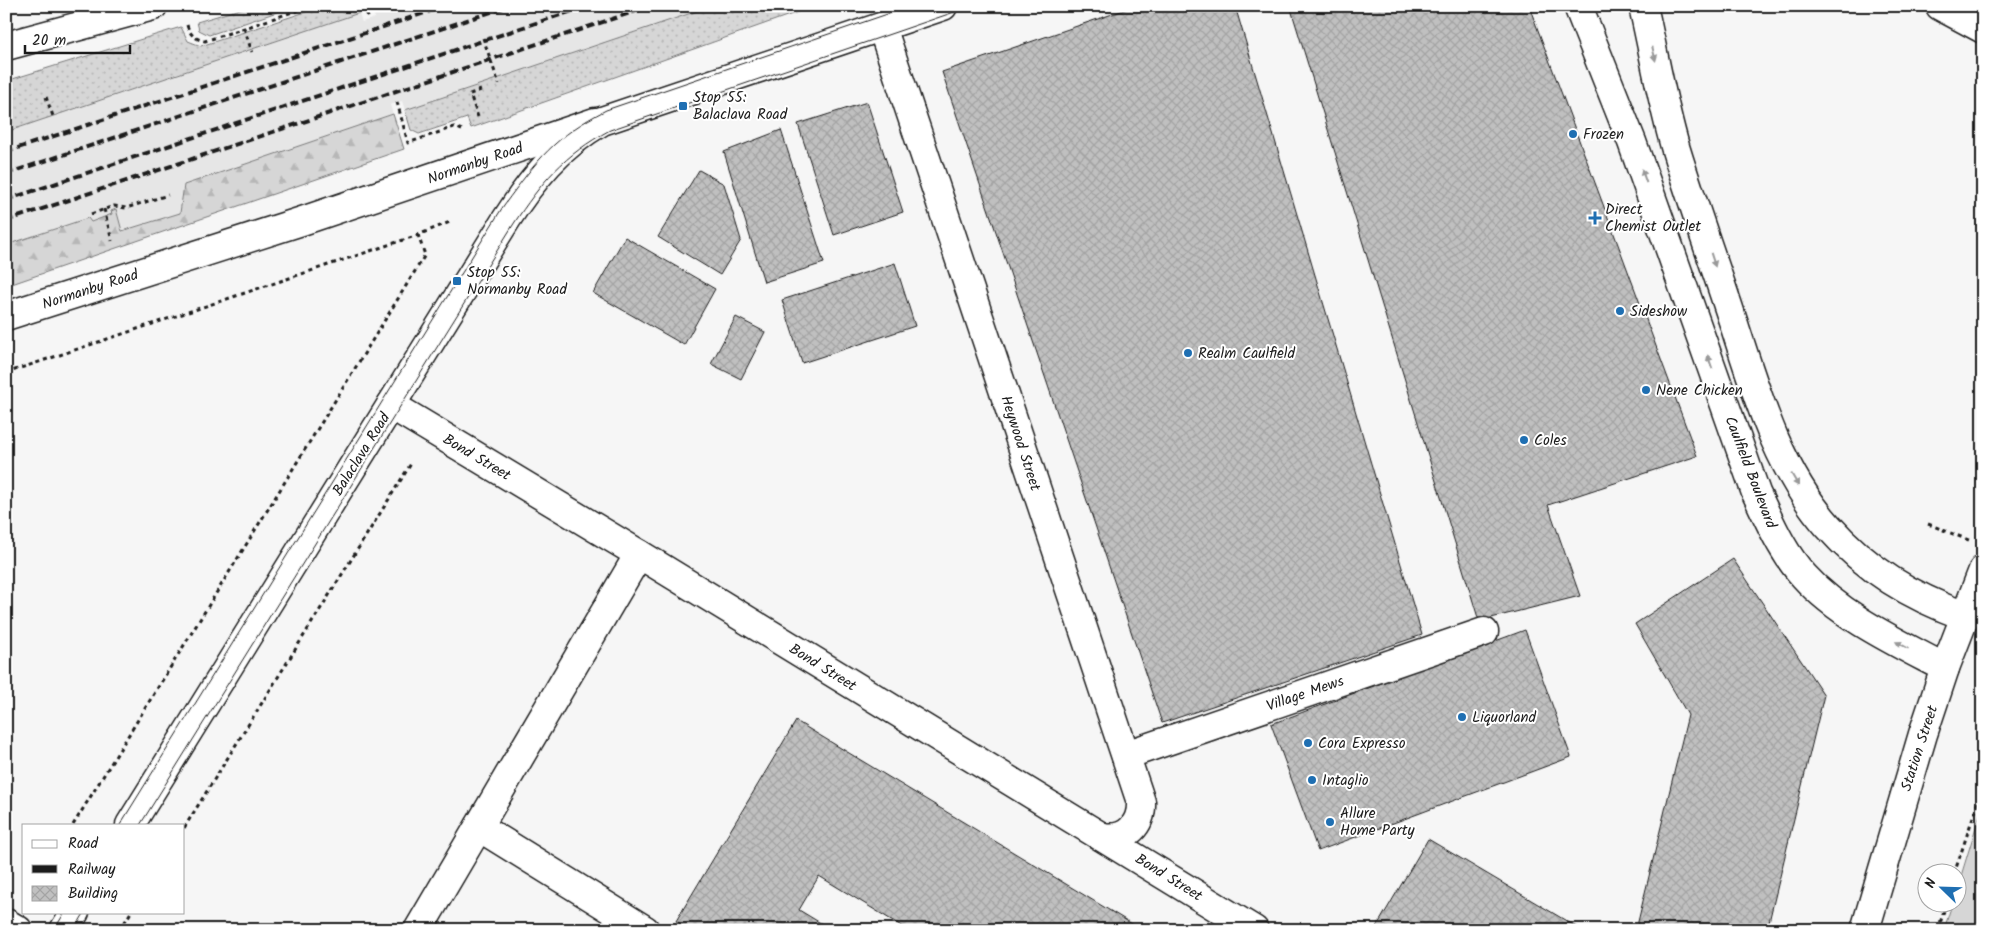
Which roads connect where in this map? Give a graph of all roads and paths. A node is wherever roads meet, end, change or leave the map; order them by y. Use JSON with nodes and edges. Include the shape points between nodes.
{"nodes":[{"id":1,"x":153,"y":6,"type":"edge"},
{"id":2,"x":311,"y":6,"type":"edge"},
{"id":3,"x":364,"y":6,"type":"edge"},
{"id":4,"x":943,"y":6,"type":"edge"},
{"id":5,"x":1578,"y":6,"type":"edge"},
{"id":6,"x":1643,"y":6,"type":"edge"},
{"id":7,"x":1940,"y":6,"type":"edge"},
{"id":8,"x":369,"y":20,"type":"dead end"},
{"id":9,"x":187,"y":25,"type":"dead end"},
{"id":10,"x":882,"y":27,"type":"junction"},
{"id":11,"x":244,"y":28,"type":"junction"},
{"id":12,"x":1983,"y":29,"type":"edge"},
{"id":13,"x":483,"y":38,"type":"dead end"},
{"id":14,"x":6,"y":46,"type":"edge"},
{"id":15,"x":252,"y":52,"type":"dead end"},
{"id":16,"x":499,"y":84,"type":"dead end"},
{"id":17,"x":480,"y":90,"type":"dead end"},
{"id":18,"x":46,"y":97,"type":"dead end"},
{"id":19,"x":397,"y":102,"type":"dead end"},
{"id":20,"x":622,"y":113,"type":"junction"},
{"id":21,"x":478,"y":117,"type":"dead end"},
{"id":22,"x":54,"y":118,"type":"dead end"},
{"id":23,"x":462,"y":130,"type":"dead end"},
{"id":24,"x":168,"y":194,"type":"dead end"},
{"id":25,"x":104,"y":209,"type":"junction"},
{"id":26,"x":91,"y":214,"type":"dead end"},
{"id":27,"x":450,"y":222,"type":"dead end"},
{"id":28,"x":418,"y":235,"type":"junction"},
{"id":29,"x":112,"y":241,"type":"dead end"},
{"id":30,"x":6,"y":316,"type":"edge"},
{"id":31,"x":6,"y":372,"type":"edge"},
{"id":32,"x":391,"y":405,"type":"junction"},
{"id":33,"x":412,"y":462,"type":"dead end"},
{"id":34,"x":1928,"y":524,"type":"dead end"},
{"id":35,"x":1974,"y":542,"type":"dead end"},
{"id":36,"x":639,"y":554,"type":"junction"},
{"id":37,"x":1983,"y":570,"type":"edge"},
{"id":38,"x":1966,"y":616,"type":"junction"},
{"id":39,"x":1484,"y":632,"type":"dead end"},
{"id":40,"x":1945,"y":668,"type":"junction"},
{"id":41,"x":1126,"y":755,"type":"junction"},
{"id":42,"x":1983,"y":787,"type":"edge"},
{"id":43,"x":74,"y":824,"type":"edge"},
{"id":44,"x":131,"y":824,"type":"edge"},
{"id":45,"x":185,"y":826,"type":"edge"},
{"id":46,"x":479,"y":827,"type":"junction"},
{"id":47,"x":1103,"y":837,"type":"junction"},
{"id":48,"x":1957,"y":864,"type":"edge"},
{"id":49,"x":74,"y":914,"type":"edge"},
{"id":50,"x":130,"y":914,"type":"edge"},
{"id":51,"x":1943,"y":914,"type":"edge"},
{"id":52,"x":6,"y":923,"type":"edge"},
{"id":53,"x":1308,"y":924,"type":"dead end"},
{"id":54,"x":18,"y":930,"type":"edge"},
{"id":55,"x":64,"y":930,"type":"edge"},
{"id":56,"x":120,"y":930,"type":"edge"},
{"id":57,"x":418,"y":930,"type":"edge"},
{"id":58,"x":645,"y":930,"type":"edge"},
{"id":59,"x":1254,"y":930,"type":"edge"},
{"id":60,"x":1304,"y":930,"type":"edge"},
{"id":61,"x":1865,"y":930,"type":"edge"},
{"id":62,"x":1938,"y":930,"type":"edge"}],
"edges":[{"from":1,"to":14,"type":"main road"},
{"from":2,"to":11,"type":"path"},
{"from":3,"to":8,"type":"path"},
{"from":4,"to":10,"type":"main road","name":"Normanby Road"},
{"from":40,"to":5,"type":"main road","name":"Caulfield Boulevard","one_way":true,"via":[[1884,636],[1817,589],[1777,538],[1756,493],[1632,142]]},
{"from":6,"to":38,"type":"main road","one_way":true,"via":[[1676,148],[1744,354],[1786,464],[1802,493],[1827,525],[1874,571]]},
{"from":7,"to":12,"type":"main road"},
{"from":9,"to":11,"type":"path","via":[[193,36],[205,42]]},
{"from":10,"to":20,"type":"main road","name":"Normanby Road"},
{"from":10,"to":41,"type":"main road","name":"Heywood Street"},
{"from":11,"to":15,"type":"path"},
{"from":13,"to":16,"type":"path","bridge":true},
{"from":17,"to":21,"type":"path","via":[[470,94]]},
{"from":18,"to":22,"type":"path"},
{"from":19,"to":23,"type":"path","via":[[408,143],[454,127]]},
{"from":20,"to":30,"type":"main road","name":"Normanby Road","via":[[302,222]]},
{"from":20,"to":32,"type":"main road","name":"Balaclava Road","via":[[584,131],[537,175]]},
{"from":24,"to":25,"type":"path","via":[[126,208],[114,206]]},
{"from":25,"to":26,"type":"path"},
{"from":25,"to":29,"type":"path"},
{"from":27,"to":28,"type":"path"},
{"from":28,"to":31,"type":"path"},
{"from":28,"to":43,"type":"path","via":[[425,255]]},
{"from":32,"to":36,"type":"main road","name":"Bond Street"},
{"from":32,"to":44,"type":"main road","name":"Balaclava Road"},
{"from":33,"to":45,"type":"path"},
{"from":34,"to":35,"type":"path"},
{"from":36,"to":46,"type":"main road"},
{"from":36,"to":47,"type":"main road","name":"Bond Street"},
{"from":37,"to":38,"type":"main road","name":"Station Street"},
{"from":38,"to":40,"type":"main road","name":"Station Street"},
{"from":39,"to":41,"type":"main road","name":"Village Mews"},
{"from":40,"to":61,"type":"main road","name":"Station Street"},
{"from":41,"to":47,"type":"main road","name":"Heywood Street","via":[[1141,814],[1136,826],[1128,833],[1114,838]]},
{"from":42,"to":48,"type":"path"},
{"from":46,"to":57,"type":"main road"},
{"from":46,"to":58,"type":"main road"},
{"from":47,"to":59,"type":"main road","name":"Bond Street"},
{"from":49,"to":55,"type":"main road"},
{"from":50,"to":56,"type":"path"},
{"from":51,"to":62,"type":"path"},
{"from":52,"to":54,"type":"main road"},
{"from":53,"to":60,"type":"path"}]}
